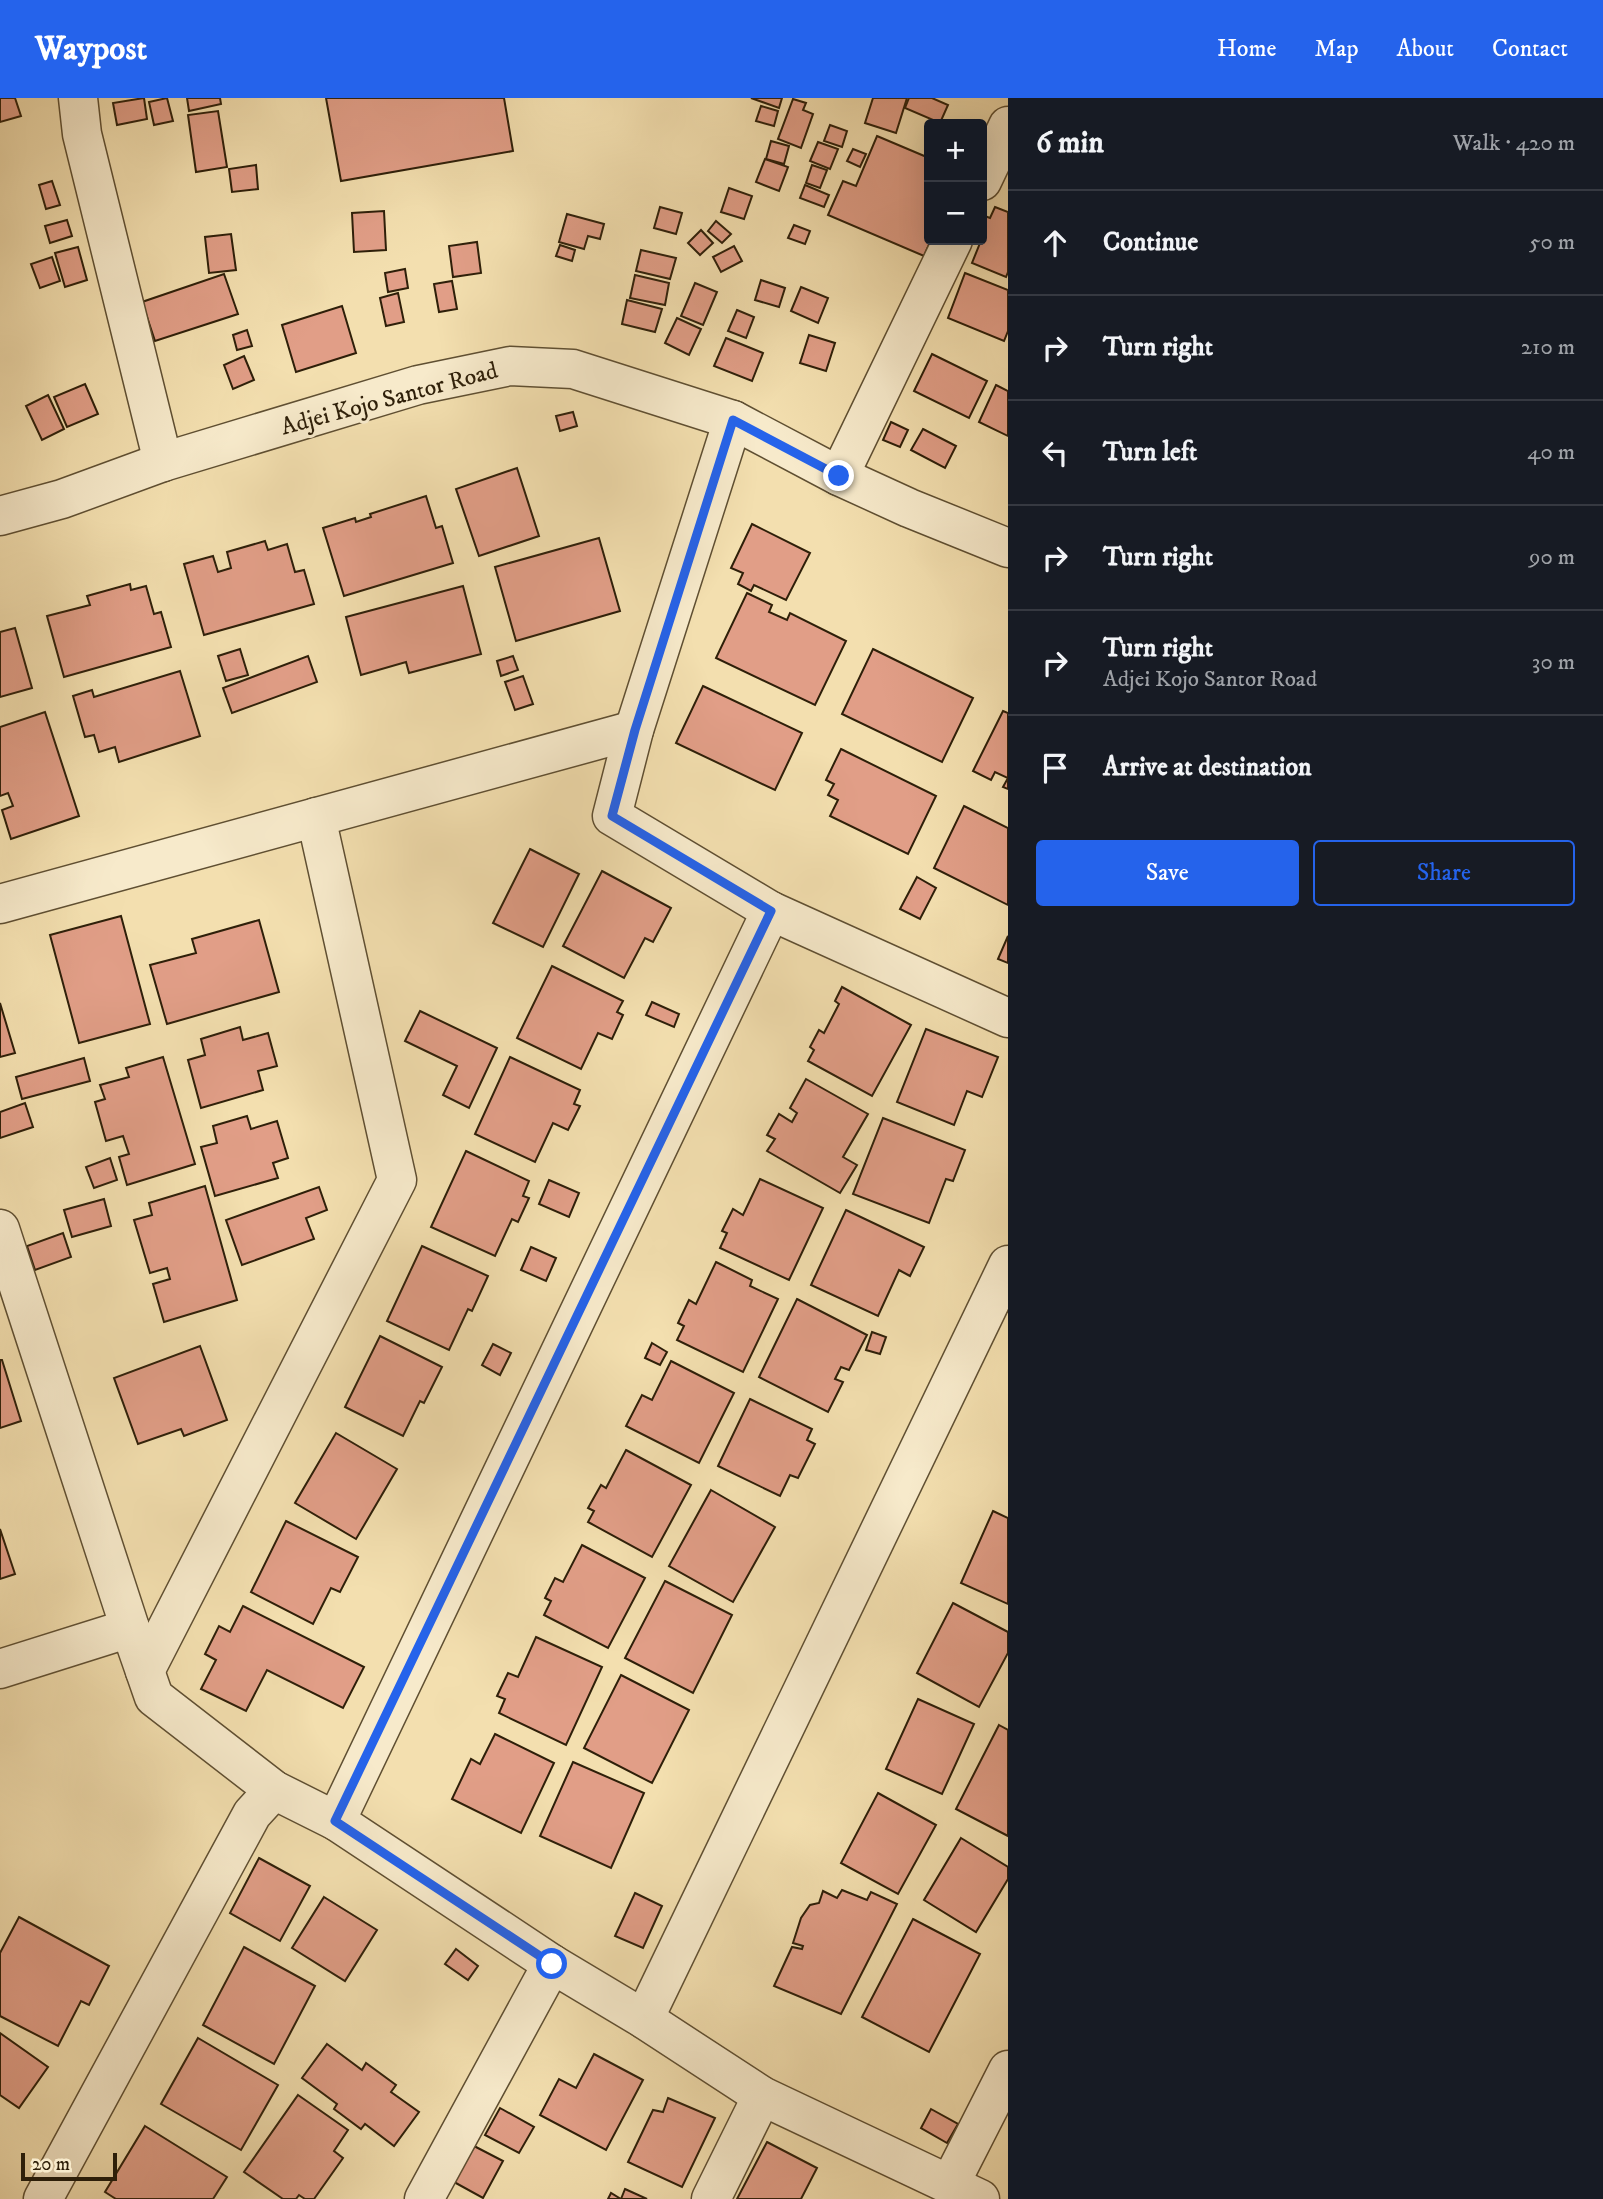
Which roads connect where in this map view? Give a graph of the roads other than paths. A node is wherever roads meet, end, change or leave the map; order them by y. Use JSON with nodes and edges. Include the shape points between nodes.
{"nodes":[{"id":1,"x":78,"y":98,"type":"edge"},
{"id":2,"x":1008,"y":126,"type":"edge"},
{"id":3,"x":987,"y":170,"type":"edge"},
{"id":4,"x":951,"y":245,"type":"edge"},
{"id":5,"x":733,"y":420,"type":"junction"},
{"id":6,"x":163,"y":462,"type":"junction"},
{"id":7,"x":839,"y":476,"type":"junction"},
{"id":8,"x":0,"y":516,"type":"edge"},
{"id":9,"x":1008,"y":548,"type":"edge"},
{"id":10,"x":635,"y":730,"type":"junction"},
{"id":11,"x":316,"y":817,"type":"junction"},
{"id":12,"x":0,"y":904,"type":"edge"},
{"id":13,"x":771,"y":911,"type":"junction"},
{"id":14,"x":1008,"y":1018,"type":"edge"},
{"id":15,"x":0,"y":1229,"type":"edge"},
{"id":16,"x":1008,"y":1265,"type":"edge"},
{"id":17,"x":8,"y":1284,"type":"edge"},
{"id":18,"x":130,"y":1628,"type":"junction"},
{"id":19,"x":0,"y":1669,"type":"edge"},
{"id":20,"x":145,"y":1671,"type":"junction"},
{"id":21,"x":274,"y":1790,"type":"junction"},
{"id":22,"x":335,"y":1821,"type":"junction"},
{"id":23,"x":552,"y":1964,"type":"junction"},
{"id":24,"x":644,"y":2019,"type":"junction"},
{"id":25,"x":1008,"y":2070,"type":"edge"},
{"id":26,"x":762,"y":2096,"type":"junction"},
{"id":27,"x":965,"y":2192,"type":"edge"},
{"id":28,"x":43,"y":2199,"type":"edge"},
{"id":29,"x":424,"y":2199,"type":"edge"},
{"id":30,"x":711,"y":2199,"type":"edge"}],
"edges":[{"from":1,"to":6,"type":"street","via":[[82,134]]},
{"from":2,"to":3,"type":"street"},
{"from":4,"to":7,"type":"street"},
{"from":5,"to":6,"type":"street","name":"Adjei Kojo Santor Road","via":[[573,369],[510,366],[418,385]]},
{"from":5,"to":7,"type":"street","name":"Adjei Kojo Santor Road"},
{"from":5,"to":10,"type":"street"},
{"from":6,"to":8,"type":"street","name":"Adjei Kojo Santor Road"},
{"from":7,"to":9,"type":"street","name":"Adjei Kojo Santor Road"},
{"from":10,"to":11,"type":"street"},
{"from":10,"to":13,"type":"street","via":[[612,816]]},
{"from":11,"to":12,"type":"street"},
{"from":11,"to":20,"type":"street","via":[[397,1180]]},
{"from":13,"to":14,"type":"street"},
{"from":13,"to":22,"type":"street"},
{"from":15,"to":17,"type":"street"},
{"from":16,"to":24,"type":"street"},
{"from":17,"to":18,"type":"street"},
{"from":18,"to":19,"type":"street"},
{"from":18,"to":20,"type":"street"},
{"from":20,"to":21,"type":"street","via":[[154,1697]]},
{"from":21,"to":22,"type":"street"},
{"from":21,"to":28,"type":"street","via":[[252,1814]]},
{"from":22,"to":23,"type":"street"},
{"from":23,"to":24,"type":"street"},
{"from":23,"to":29,"type":"street"},
{"from":24,"to":26,"type":"street"},
{"from":25,"to":27,"type":"street"},
{"from":26,"to":27,"type":"street"},
{"from":26,"to":30,"type":"street"}]}
